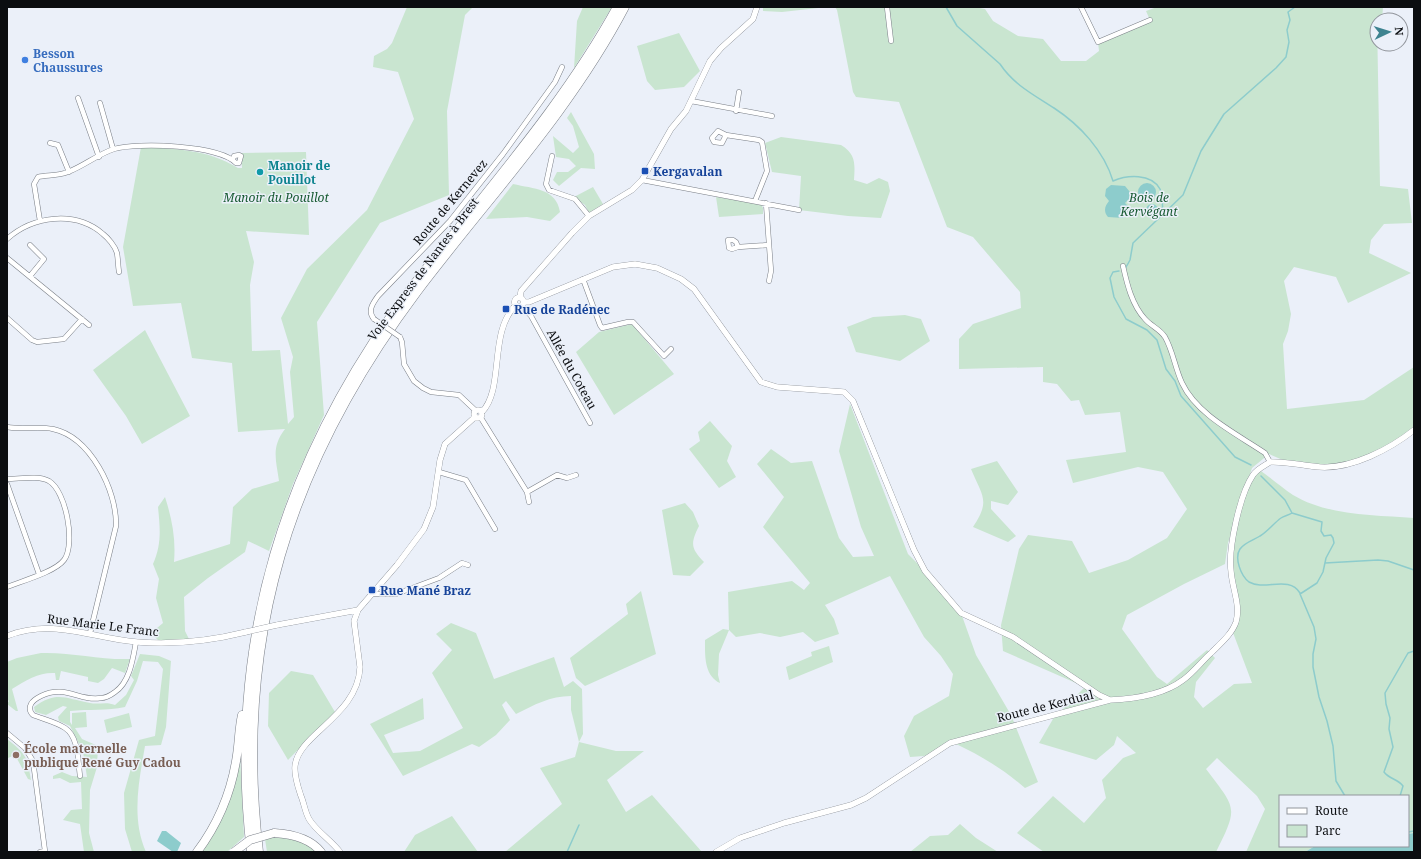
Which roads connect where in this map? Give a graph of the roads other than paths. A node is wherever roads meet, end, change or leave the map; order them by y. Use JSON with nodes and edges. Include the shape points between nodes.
{"nodes":[{"id":1,"x":617,"y":7,"type":"edge"},
{"id":2,"x":625,"y":7,"type":"edge"},
{"id":3,"x":757,"y":7,"type":"edge"},
{"id":4,"x":887,"y":7,"type":"edge"},
{"id":5,"x":1081,"y":7,"type":"edge"},
{"id":6,"x":1150,"y":20,"type":"dead end"},
{"id":7,"x":891,"y":41,"type":"dead end"},
{"id":8,"x":562,"y":67,"type":"dead end"},
{"id":9,"x":739,"y":92,"type":"dead end"},
{"id":10,"x":78,"y":98,"type":"dead end"},
{"id":11,"x":691,"y":101,"type":"junction"},
{"id":12,"x":100,"y":103,"type":"dead end"},
{"id":13,"x":736,"y":111,"type":"junction"},
{"id":14,"x":772,"y":116,"type":"dead end"},
{"id":15,"x":726,"y":135,"type":"dead end"},
{"id":16,"x":50,"y":143,"type":"dead end"},
{"id":17,"x":113,"y":149,"type":"junction"},
{"id":18,"x":552,"y":156,"type":"dead end"},
{"id":19,"x":99,"y":157,"type":"junction"},
{"id":20,"x":232,"y":159,"type":"dead end"},
{"id":21,"x":69,"y":172,"type":"junction"},
{"id":22,"x":642,"y":180,"type":"junction"},
{"id":23,"x":755,"y":201,"type":"junction"},
{"id":24,"x":766,"y":203,"type":"junction"},
{"id":25,"x":799,"y":210,"type":"dead end"},
{"id":26,"x":589,"y":216,"type":"junction"},
{"id":27,"x":40,"y":221,"type":"junction"},
{"id":28,"x":7,"y":239,"type":"edge"},
{"id":29,"x":30,"y":245,"type":"dead end"},
{"id":30,"x":768,"y":245,"type":"junction"},
{"id":31,"x":738,"y":247,"type":"dead end"},
{"id":32,"x":7,"y":258,"type":"edge"},
{"id":33,"x":1123,"y":266,"type":"dead end"},
{"id":34,"x":119,"y":272,"type":"dead end"},
{"id":35,"x":30,"y":276,"type":"junction"},
{"id":36,"x":583,"y":279,"type":"junction"},
{"id":37,"x":769,"y":281,"type":"dead end"},
{"id":38,"x":521,"y":303,"type":"junction"},
{"id":39,"x":7,"y":318,"type":"edge"},
{"id":40,"x":82,"y":319,"type":"junction"},
{"id":41,"x":89,"y":325,"type":"dead end"},
{"id":42,"x":671,"y":349,"type":"dead end"},
{"id":43,"x":478,"y":414,"type":"junction"},
{"id":44,"x":590,"y":423,"type":"dead end"},
{"id":45,"x":7,"y":427,"type":"edge"},
{"id":46,"x":1414,"y":430,"type":"edge"},
{"id":47,"x":1270,"y":462,"type":"junction"},
{"id":48,"x":439,"y":472,"type":"junction"},
{"id":49,"x":576,"y":475,"type":"dead end"},
{"id":50,"x":7,"y":479,"type":"edge"},
{"id":51,"x":7,"y":484,"type":"edge"},
{"id":52,"x":527,"y":492,"type":"junction"},
{"id":53,"x":529,"y":502,"type":"dead end"},
{"id":54,"x":495,"y":529,"type":"dead end"},
{"id":55,"x":468,"y":565,"type":"dead end"},
{"id":56,"x":39,"y":574,"type":"junction"},
{"id":57,"x":7,"y":587,"type":"edge"},
{"id":58,"x":371,"y":594,"type":"junction"},
{"id":59,"x":358,"y":610,"type":"junction"},
{"id":60,"x":90,"y":632,"type":"junction"},
{"id":61,"x":7,"y":636,"type":"edge"},
{"id":62,"x":136,"y":642,"type":"junction"},
{"id":63,"x":1110,"y":700,"type":"junction"},
{"id":64,"x":247,"y":702,"type":"junction"},
{"id":65,"x":7,"y":733,"type":"edge"},
{"id":66,"x":80,"y":776,"type":"dead end"},
{"id":67,"x":42,"y":851,"type":"edge"},
{"id":68,"x":198,"y":852,"type":"edge"},
{"id":69,"x":234,"y":852,"type":"edge"},
{"id":70,"x":251,"y":852,"type":"edge"},
{"id":71,"x":259,"y":852,"type":"edge"},
{"id":72,"x":321,"y":852,"type":"edge"},
{"id":73,"x":340,"y":852,"type":"edge"},
{"id":74,"x":716,"y":852,"type":"edge"}],
"edges":[{"from":1,"to":64,"type":"highway","name":"Voie Express de Nantes à Brest","via":[[550,110],[381,330],[328,418],[297,486],[274,554],[258,621]]},
{"from":2,"to":71,"type":"highway","name":"Voie Express de Nantes à Brest","via":[[602,48],[565,102],[417,293],[377,349],[346,399],[302,490],[280,557],[267,609],[258,663],[253,711],[252,769]]},
{"from":3,"to":11,"type":"street","via":[[753,20],[720,48],[710,61]]},
{"from":4,"to":7,"type":"street"},
{"from":5,"to":6,"type":"street","via":[[1098,42]]},
{"from":8,"to":43,"type":"street","name":"Route de Kernevez","bridge":true,"via":[[555,82],[503,154],[455,215],[378,296],[371,309],[370,314],[374,319],[400,337],[404,364],[414,381],[431,392],[459,395]]},
{"from":9,"to":13,"type":"street"},
{"from":10,"to":19,"type":"street"},
{"from":11,"to":13,"type":"street"},
{"from":11,"to":22,"type":"street"},
{"from":12,"to":17,"type":"street"},
{"from":13,"to":14,"type":"street"},
{"from":15,"to":23,"type":"street","via":[[762,142],[768,171]]},
{"from":16,"to":21,"type":"street","via":[[58,145]]},
{"from":17,"to":19,"type":"street"},
{"from":17,"to":20,"type":"street","via":[[145,145],[181,147]]},
{"from":18,"to":26,"type":"street","via":[[546,184],[548,190],[575,199]]},
{"from":19,"to":21,"type":"street"},
{"from":21,"to":27,"type":"street","via":[[43,176],[35,180],[34,189]]},
{"from":22,"to":23,"type":"street"},
{"from":22,"to":26,"type":"street","via":[[632,190]]},
{"from":23,"to":24,"type":"street"},
{"from":24,"to":25,"type":"street"},
{"from":24,"to":30,"type":"street"},
{"from":26,"to":38,"type":"street","via":[[521,291]]},
{"from":27,"to":28,"type":"street","via":[[15,232]]},
{"from":27,"to":34,"type":"street","via":[[77,219],[96,228],[108,238],[117,252]]},
{"from":29,"to":35,"type":"street","via":[[44,259]]},
{"from":30,"to":31,"type":"street"},
{"from":30,"to":37,"type":"street","via":[[771,272]]},
{"from":32,"to":35,"type":"street"},
{"from":33,"to":47,"type":"street","via":[[1130,292],[1140,312],[1166,338],[1183,384],[1192,398],[1208,415],[1265,453]]},
{"from":35,"to":40,"type":"street"},
{"from":36,"to":38,"type":"street"},
{"from":36,"to":42,"type":"street","via":[[602,328],[633,322],[664,356]]},
{"from":36,"to":63,"type":"street","via":[[624,265],[645,264],[657,268],[681,279],[694,289],[761,382],[777,387],[839,391],[849,395],[914,550],[925,571],[958,610],[1014,637]]},
{"from":38,"to":43,"type":"street","via":[[504,324],[490,401]]},
{"from":38,"to":44,"type":"street","name":"Allée du Coteau","via":[[531,316]]},
{"from":39,"to":40,"type":"street","via":[[37,342],[64,339]]},
{"from":40,"to":41,"type":"street"},
{"from":43,"to":48,"type":"street","via":[[445,444]]},
{"from":43,"to":52,"type":"street"},
{"from":45,"to":60,"type":"street","via":[[42,428],[77,440],[96,463],[111,493],[116,526]]},
{"from":46,"to":47,"type":"street","via":[[1375,453],[1338,466]]},
{"from":47,"to":63,"type":"street","name":"Route de Kerdual","via":[[1254,474],[1236,523],[1230,551],[1238,612],[1232,630],[1183,680],[1136,698]]},
{"from":48,"to":54,"type":"street","via":[[466,480]]},
{"from":48,"to":58,"type":"street","via":[[433,507],[424,530]]},
{"from":49,"to":52,"type":"street","via":[[567,478],[557,475]]},
{"from":50,"to":56,"type":"street","via":[[45,479],[55,486],[61,495],[70,535],[68,551],[64,560],[57,566]]},
{"from":51,"to":56,"type":"street"},
{"from":52,"to":53,"type":"street"},
{"from":55,"to":58,"type":"street","via":[[462,564],[439,578],[396,594]]},
{"from":56,"to":57,"type":"street"},
{"from":58,"to":59,"type":"street"},
{"from":59,"to":62,"type":"street","name":"Rue Marie Le Franc","bridge":true,"via":[[207,640],[174,644]]},
{"from":59,"to":73,"type":"street","via":[[354,621],[360,667],[356,687],[343,708],[299,752],[295,766],[298,787],[309,819]]},
{"from":60,"to":61,"type":"street","name":"Rue Marie Le Franc","via":[[43,629],[26,630]]},
{"from":60,"to":62,"type":"street","name":"Rue Marie Le Franc"},
{"from":62,"to":66,"type":"street","via":[[132,664],[116,691],[101,698],[69,692],[49,693],[35,699],[31,704],[33,715],[66,729],[71,734],[76,746]]},
{"from":63,"to":74,"type":"street","name":"Route de Kerdual","via":[[950,743],[866,798],[851,805],[740,838]]},
{"from":64,"to":68,"type":"highway","via":[[241,717],[238,754],[230,787],[213,828]]},
{"from":64,"to":70,"type":"highway","name":"Voie Express de Nantes à Brest","via":[[245,770]]},
{"from":65,"to":67,"type":"street","via":[[24,748],[33,761]]},
{"from":69,"to":72,"type":"highway","bridge":true,"via":[[250,840],[274,833],[302,838]]}]}
